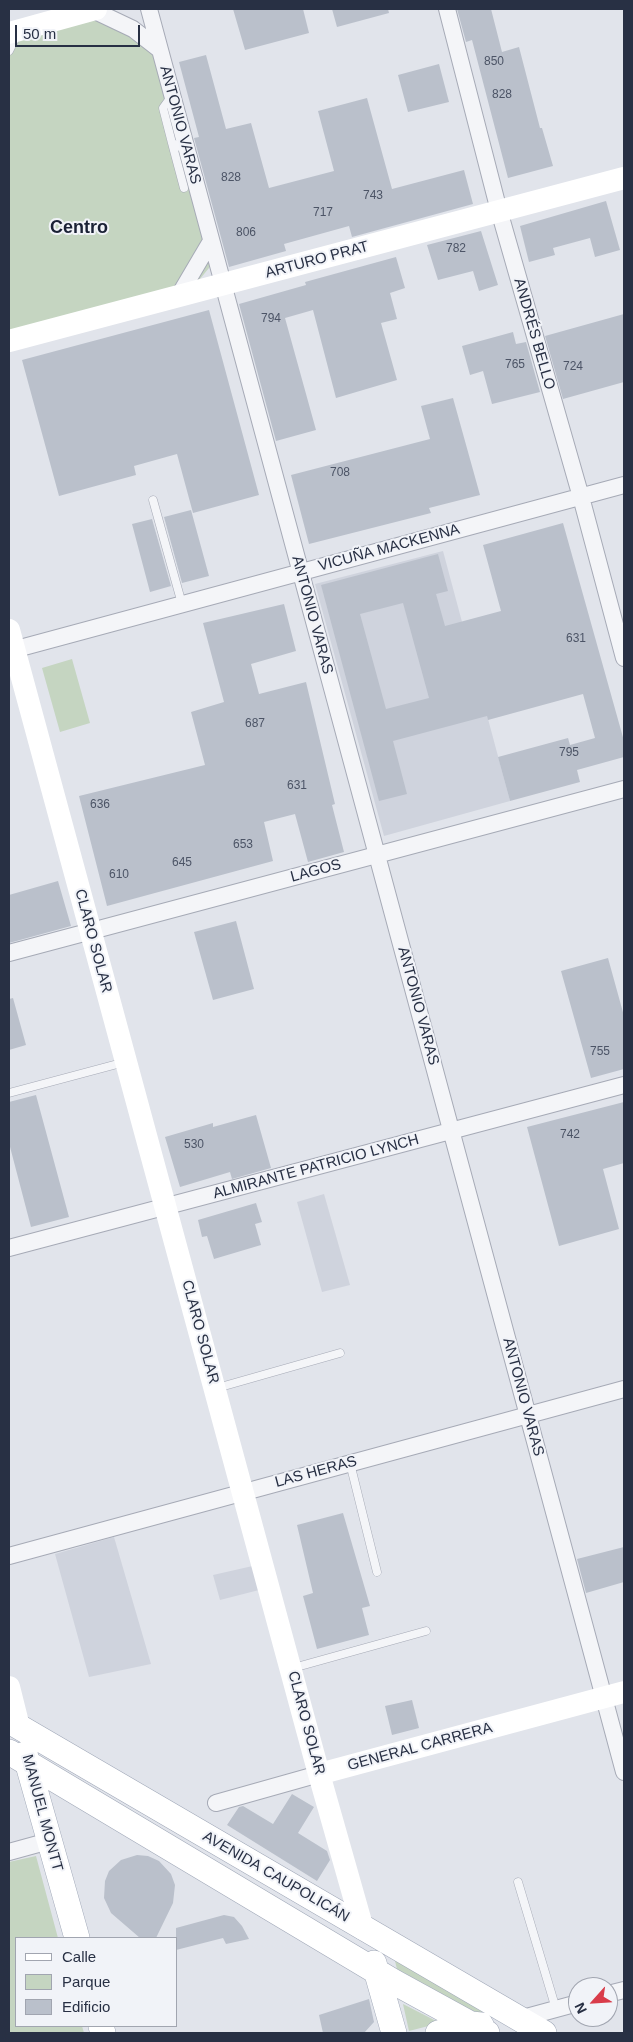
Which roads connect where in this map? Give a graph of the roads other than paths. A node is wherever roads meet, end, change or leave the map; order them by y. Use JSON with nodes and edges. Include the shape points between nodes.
{"nodes":[{"id":1,"x":95,"y":9,"type":"edge"},
{"id":2,"x":149,"y":9,"type":"edge"},
{"id":3,"x":447,"y":9,"type":"edge"},
{"id":4,"x":14,"y":31,"type":"edge"},
{"id":5,"x":160,"y":50,"type":"junction"},
{"id":6,"x":9,"y":51,"type":"edge"},
{"id":7,"x":180,"y":146,"type":"junction"},
{"id":8,"x":624,"y":178,"type":"edge"},
{"id":9,"x":184,"y":188,"type":"dead end"},
{"id":10,"x":499,"y":211,"type":"junction"},
{"id":11,"x":211,"y":240,"type":"junction"},
{"id":12,"x":223,"y":285,"type":"junction"},
{"id":13,"x":178,"y":297,"type":"junction"},
{"id":14,"x":9,"y":341,"type":"edge"},
{"id":15,"x":624,"y":485,"type":"edge"},
{"id":16,"x":581,"y":497,"type":"junction"},
{"id":17,"x":153,"y":500,"type":"dead end"},
{"id":18,"x":301,"y":572,"type":"junction"},
{"id":19,"x":182,"y":604,"type":"junction"},
{"id":20,"x":11,"y":644,"type":"edge"},
{"id":21,"x":624,"y":658,"type":"edge"},
{"id":22,"x":624,"y":789,"type":"edge"},
{"id":23,"x":377,"y":855,"type":"junction"},
{"id":24,"x":91,"y":931,"type":"junction"},
{"id":25,"x":9,"y":953,"type":"edge"},
{"id":26,"x":126,"y":1061,"type":"junction"},
{"id":27,"x":624,"y":1085,"type":"edge"},
{"id":28,"x":9,"y":1093,"type":"edge"},
{"id":29,"x":451,"y":1131,"type":"junction"},
{"id":30,"x":166,"y":1207,"type":"junction"},
{"id":31,"x":9,"y":1248,"type":"edge"},
{"id":32,"x":340,"y":1353,"type":"dead end"},
{"id":33,"x":215,"y":1388,"type":"junction"},
{"id":34,"x":624,"y":1389,"type":"edge"},
{"id":35,"x":528,"y":1415,"type":"junction"},
{"id":36,"x":350,"y":1463,"type":"junction"},
{"id":37,"x":243,"y":1492,"type":"junction"},
{"id":38,"x":9,"y":1556,"type":"edge"},
{"id":39,"x":377,"y":1572,"type":"dead end"},
{"id":40,"x":426,"y":1630,"type":"dead end"},
{"id":41,"x":291,"y":1669,"type":"junction"},
{"id":42,"x":9,"y":1687,"type":"edge"},
{"id":43,"x":614,"y":1695,"type":"edge"},
{"id":44,"x":14,"y":1724,"type":"edge"},
{"id":45,"x":18,"y":1757,"type":"edge"},
{"id":46,"x":624,"y":1772,"type":"edge"},
{"id":47,"x":319,"y":1774,"type":"junction"},
{"id":48,"x":216,"y":1803,"type":"dead end"},
{"id":49,"x":49,"y":1841,"type":"junction"},
{"id":50,"x":9,"y":1852,"type":"edge"},
{"id":51,"x":518,"y":1882,"type":"dead end"},
{"id":52,"x":363,"y":1928,"type":"junction"},
{"id":53,"x":77,"y":1937,"type":"edge"},
{"id":54,"x":376,"y":1970,"type":"junction"},
{"id":55,"x":568,"y":2005,"type":"edge"},
{"id":56,"x":556,"y":2009,"type":"junction"},
{"id":57,"x":528,"y":2026,"type":"edge"},
{"id":58,"x":478,"y":2029,"type":"edge"},
{"id":59,"x":394,"y":2033,"type":"edge"},
{"id":60,"x":438,"y":2033,"type":"edge"},
{"id":61,"x":544,"y":2033,"type":"edge"}],
"edges":[{"from":1,"to":4,"type":"street"},
{"from":1,"to":5,"type":"street","via":[[133,29]]},
{"from":2,"to":5,"type":"street","name":"ANTONIO VARAS"},
{"from":3,"to":10,"type":"street","name":"ANDRÉS BELLO"},
{"from":4,"to":6,"type":"lane"},
{"from":5,"to":7,"type":"street","name":"ANTONIO VARAS"},
{"from":7,"to":9,"type":"lane"},
{"from":7,"to":11,"type":"street","name":"ANTONIO VARAS"},
{"from":8,"to":10,"type":"street","name":"ARTURO PRAT"},
{"from":10,"to":12,"type":"street","name":"ARTURO PRAT"},
{"from":10,"to":16,"type":"street","name":"ANDRÉS BELLO"},
{"from":11,"to":12,"type":"street","name":"ANTONIO VARAS"},
{"from":11,"to":13,"type":"street"},
{"from":12,"to":13,"type":"street","name":"ARTURO PRAT"},
{"from":12,"to":18,"type":"street","name":"ANTONIO VARAS"},
{"from":13,"to":14,"type":"street","name":"ARTURO PRAT"},
{"from":15,"to":16,"type":"street","name":"VICUÑA MACKENNA"},
{"from":16,"to":18,"type":"street","name":"VICUÑA MACKENNA"},
{"from":16,"to":21,"type":"street","name":"ANDRÉS BELLO"},
{"from":17,"to":19,"type":"lane"},
{"from":18,"to":19,"type":"street","name":"VICUÑA MACKENNA"},
{"from":18,"to":23,"type":"street","name":"ANTONIO VARAS"},
{"from":19,"to":20,"type":"street","name":"VICUÑA MACKENNA"},
{"from":20,"to":24,"type":"street","name":"CLARO SOLAR"},
{"from":22,"to":23,"type":"street","name":"LAGOS"},
{"from":23,"to":24,"type":"street","name":"LAGOS"},
{"from":23,"to":29,"type":"street","name":"ANTONIO VARAS"},
{"from":24,"to":25,"type":"street","name":"LAGOS"},
{"from":24,"to":26,"type":"street","name":"CLARO SOLAR"},
{"from":26,"to":28,"type":"lane"},
{"from":26,"to":30,"type":"street","name":"CLARO SOLAR"},
{"from":27,"to":29,"type":"street","name":"ALMIRANTE PATRICIO LYNCH"},
{"from":29,"to":30,"type":"street","name":"ALMIRANTE PATRICIO LYNCH"},
{"from":29,"to":35,"type":"street","name":"ANTONIO VARAS"},
{"from":30,"to":31,"type":"street","name":"ALMIRANTE PATRICIO LYNCH"},
{"from":30,"to":33,"type":"street","name":"CLARO SOLAR"},
{"from":32,"to":33,"type":"lane"},
{"from":33,"to":37,"type":"street","name":"CLARO SOLAR"},
{"from":34,"to":35,"type":"street","name":"LAS HERAS"},
{"from":35,"to":36,"type":"street","name":"LAS HERAS"},
{"from":35,"to":43,"type":"street","name":"ANTONIO VARAS"},
{"from":36,"to":37,"type":"street","name":"LAS HERAS"},
{"from":36,"to":39,"type":"lane"},
{"from":37,"to":38,"type":"street","name":"LAS HERAS"},
{"from":37,"to":41,"type":"street","name":"CLARO SOLAR"},
{"from":40,"to":41,"type":"lane"},
{"from":41,"to":47,"type":"street","name":"CLARO SOLAR"},
{"from":42,"to":44,"type":"street","name":"MANUEL MONTT"},
{"from":43,"to":46,"type":"street","name":"ANTONIO VARAS"},
{"from":43,"to":47,"type":"street","name":"GENERAL CARRERA"},
{"from":44,"to":45,"type":"main road","name":"MANUEL MONTT"},
{"from":44,"to":52,"type":"main road","name":"AVENIDA CAUPOLICÁN"},
{"from":45,"to":49,"type":"main road","name":"MANUEL MONTT"},
{"from":45,"to":54,"type":"main road","name":"AVENIDA CAUPOLICÁN"},
{"from":47,"to":48,"type":"street","name":"GENERAL CARRERA"},
{"from":47,"to":52,"type":"street","name":"CLARO SOLAR"},
{"from":49,"to":50,"type":"street"},
{"from":49,"to":53,"type":"main road","name":"MANUEL MONTT"},
{"from":51,"to":56,"type":"lane"},
{"from":52,"to":54,"type":"main road","name":"CLARO SOLAR"},
{"from":52,"to":57,"type":"main road","name":"AVENIDA CAUPOLICÁN"},
{"from":54,"to":58,"type":"main road","name":"AVENIDA CAUPOLICÁN"},
{"from":54,"to":59,"type":"main road","name":"CLARO SOLAR"},
{"from":55,"to":56,"type":"street"},
{"from":56,"to":57,"type":"street"},
{"from":57,"to":58,"type":"main road"},
{"from":57,"to":61,"type":"main road","name":"AVENIDA CAUPOLICÁN"},
{"from":58,"to":60,"type":"main road"}]}
